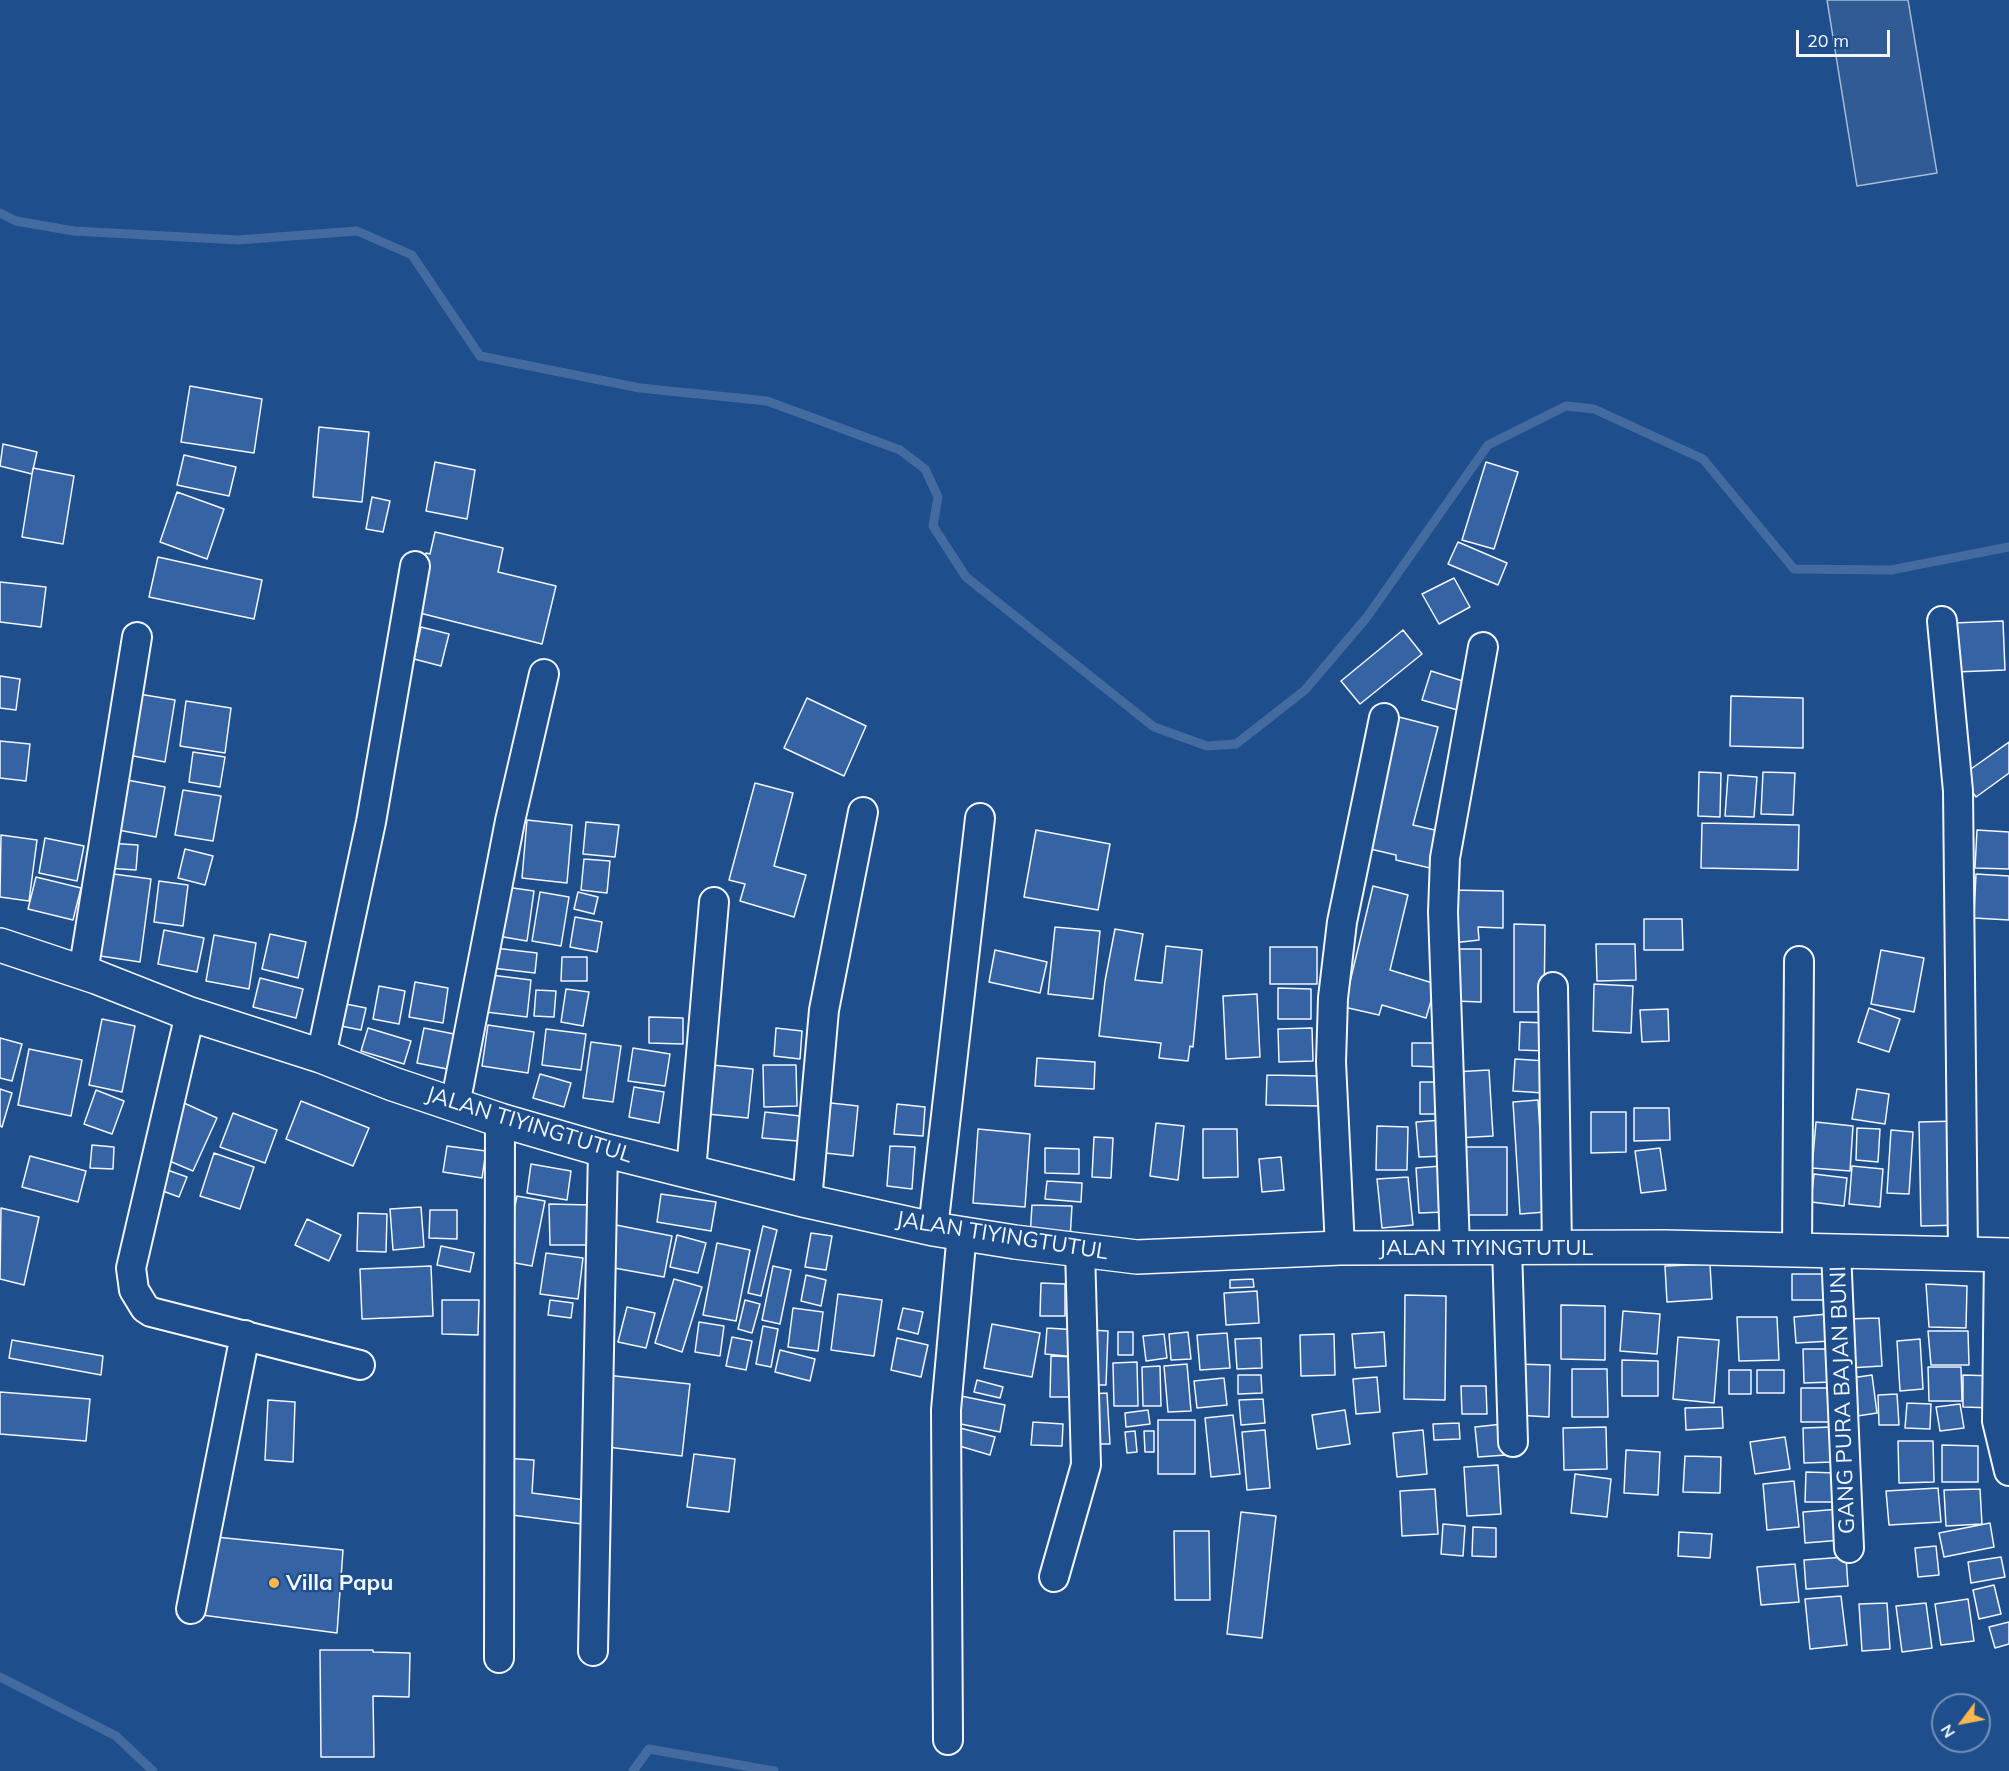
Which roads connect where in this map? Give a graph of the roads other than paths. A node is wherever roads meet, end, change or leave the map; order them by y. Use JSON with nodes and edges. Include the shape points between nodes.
{"nodes":[{"id":1,"x":416,"y":566,"type":"dead end"},
{"id":2,"x":1942,"y":621,"type":"dead end"},
{"id":3,"x":137,"y":637,"type":"dead end"},
{"id":4,"x":1483,"y":647,"type":"dead end"},
{"id":5,"x":544,"y":674,"type":"dead end"},
{"id":6,"x":1384,"y":718,"type":"dead end"},
{"id":7,"x":863,"y":812,"type":"dead end"},
{"id":8,"x":980,"y":818,"type":"dead end"},
{"id":9,"x":714,"y":902,"type":"dead end"},
{"id":10,"x":0,"y":945,"type":"edge"},
{"id":11,"x":1799,"y":961,"type":"dead end"},
{"id":12,"x":83,"y":973,"type":"junction"},
{"id":13,"x":1553,"y":987,"type":"dead end"},
{"id":14,"x":190,"y":1014,"type":"junction"},
{"id":15,"x":321,"y":1056,"type":"junction"},
{"id":16,"x":455,"y":1105,"type":"junction"},
{"id":17,"x":501,"y":1120,"type":"junction"},
{"id":18,"x":603,"y":1150,"type":"junction"},
{"id":19,"x":691,"y":1171,"type":"junction"},
{"id":20,"x":807,"y":1201,"type":"junction"},
{"id":21,"x":947,"y":1231,"type":"junction"},
{"id":22,"x":1340,"y":1248,"type":"junction"},
{"id":23,"x":1455,"y":1248,"type":"junction"},
{"id":24,"x":1507,"y":1248,"type":"junction"},
{"id":25,"x":1557,"y":1248,"type":"junction"},
{"id":26,"x":1080,"y":1250,"type":"junction"},
{"id":27,"x":1797,"y":1250,"type":"junction"},
{"id":28,"x":1836,"y":1251,"type":"junction"},
{"id":29,"x":1963,"y":1254,"type":"junction"},
{"id":30,"x":2004,"y":1255,"type":"edge"},
{"id":31,"x":245,"y":1335,"type":"junction"},
{"id":32,"x":360,"y":1365,"type":"dead end"},
{"id":33,"x":1513,"y":1442,"type":"dead end"},
{"id":34,"x":2009,"y":1472,"type":"edge"},
{"id":35,"x":1849,"y":1548,"type":"dead end"},
{"id":36,"x":1054,"y":1577,"type":"dead end"},
{"id":37,"x":191,"y":1609,"type":"dead end"},
{"id":38,"x":592,"y":1651,"type":"dead end"},
{"id":39,"x":499,"y":1658,"type":"dead end"},
{"id":40,"x":948,"y":1740,"type":"dead end"}],
"edges":[{"from":1,"to":15,"type":"street","via":[[371,822]]},
{"from":2,"to":29,"type":"street","via":[[1959,791]]},
{"from":3,"to":12,"type":"street"},
{"from":4,"to":23,"type":"street","via":[[1445,858],[1443,912]]},
{"from":5,"to":16,"type":"street","via":[[510,821]]},
{"from":6,"to":22,"type":"street","via":[[1342,922],[1333,998],[1331,1062]]},
{"from":7,"to":20,"type":"street","via":[[824,1010]]},
{"from":8,"to":21,"type":"street"},
{"from":9,"to":19,"type":"street"},
{"from":10,"to":12,"type":"street","name":"JALAN TIYINGTUTUL"},
{"from":11,"to":27,"type":"street"},
{"from":12,"to":14,"type":"street","name":"JALAN TIYINGTUTUL"},
{"from":13,"to":25,"type":"street"},
{"from":14,"to":15,"type":"street","name":"JALAN TIYINGTUTUL"},
{"from":14,"to":31,"type":"street","via":[[131,1281],[139,1300],[151,1312]]},
{"from":15,"to":16,"type":"street","name":"JALAN TIYINGTUTUL"},
{"from":16,"to":17,"type":"street","name":"JALAN TIYINGTUTUL"},
{"from":17,"to":18,"type":"street","name":"JALAN TIYINGTUTUL"},
{"from":17,"to":39,"type":"street"},
{"from":18,"to":19,"type":"street","name":"JALAN TIYINGTUTUL"},
{"from":18,"to":38,"type":"street"},
{"from":19,"to":20,"type":"street","name":"JALAN TIYINGTUTUL"},
{"from":20,"to":21,"type":"street","name":"JALAN TIYINGTUTUL"},
{"from":21,"to":26,"type":"street","name":"JALAN TIYINGTUTUL"},
{"from":21,"to":40,"type":"street"},
{"from":22,"to":23,"type":"street","name":"JALAN TIYINGTUTUL"},
{"from":22,"to":26,"type":"street","name":"JALAN TIYINGTUTUL","via":[[1137,1257]]},
{"from":23,"to":24,"type":"street","name":"JALAN TIYINGTUTUL"},
{"from":24,"to":25,"type":"street","name":"JALAN TIYINGTUTUL"},
{"from":24,"to":33,"type":"street"},
{"from":25,"to":27,"type":"street","name":"JALAN TIYINGTUTUL"},
{"from":26,"to":36,"type":"street","via":[[1086,1465]]},
{"from":27,"to":28,"type":"street","name":"JALAN TIYINGTUTUL"},
{"from":28,"to":29,"type":"street","name":"JALAN TIYINGTUTUL"},
{"from":28,"to":35,"type":"street","name":"GANG PURA BAJAN BUNI"},
{"from":29,"to":30,"type":"street","name":"JALAN TIYINGTUTUL"},
{"from":30,"to":34,"type":"street","via":[[1996,1421]]},
{"from":31,"to":32,"type":"street"},
{"from":31,"to":37,"type":"street"}]}
